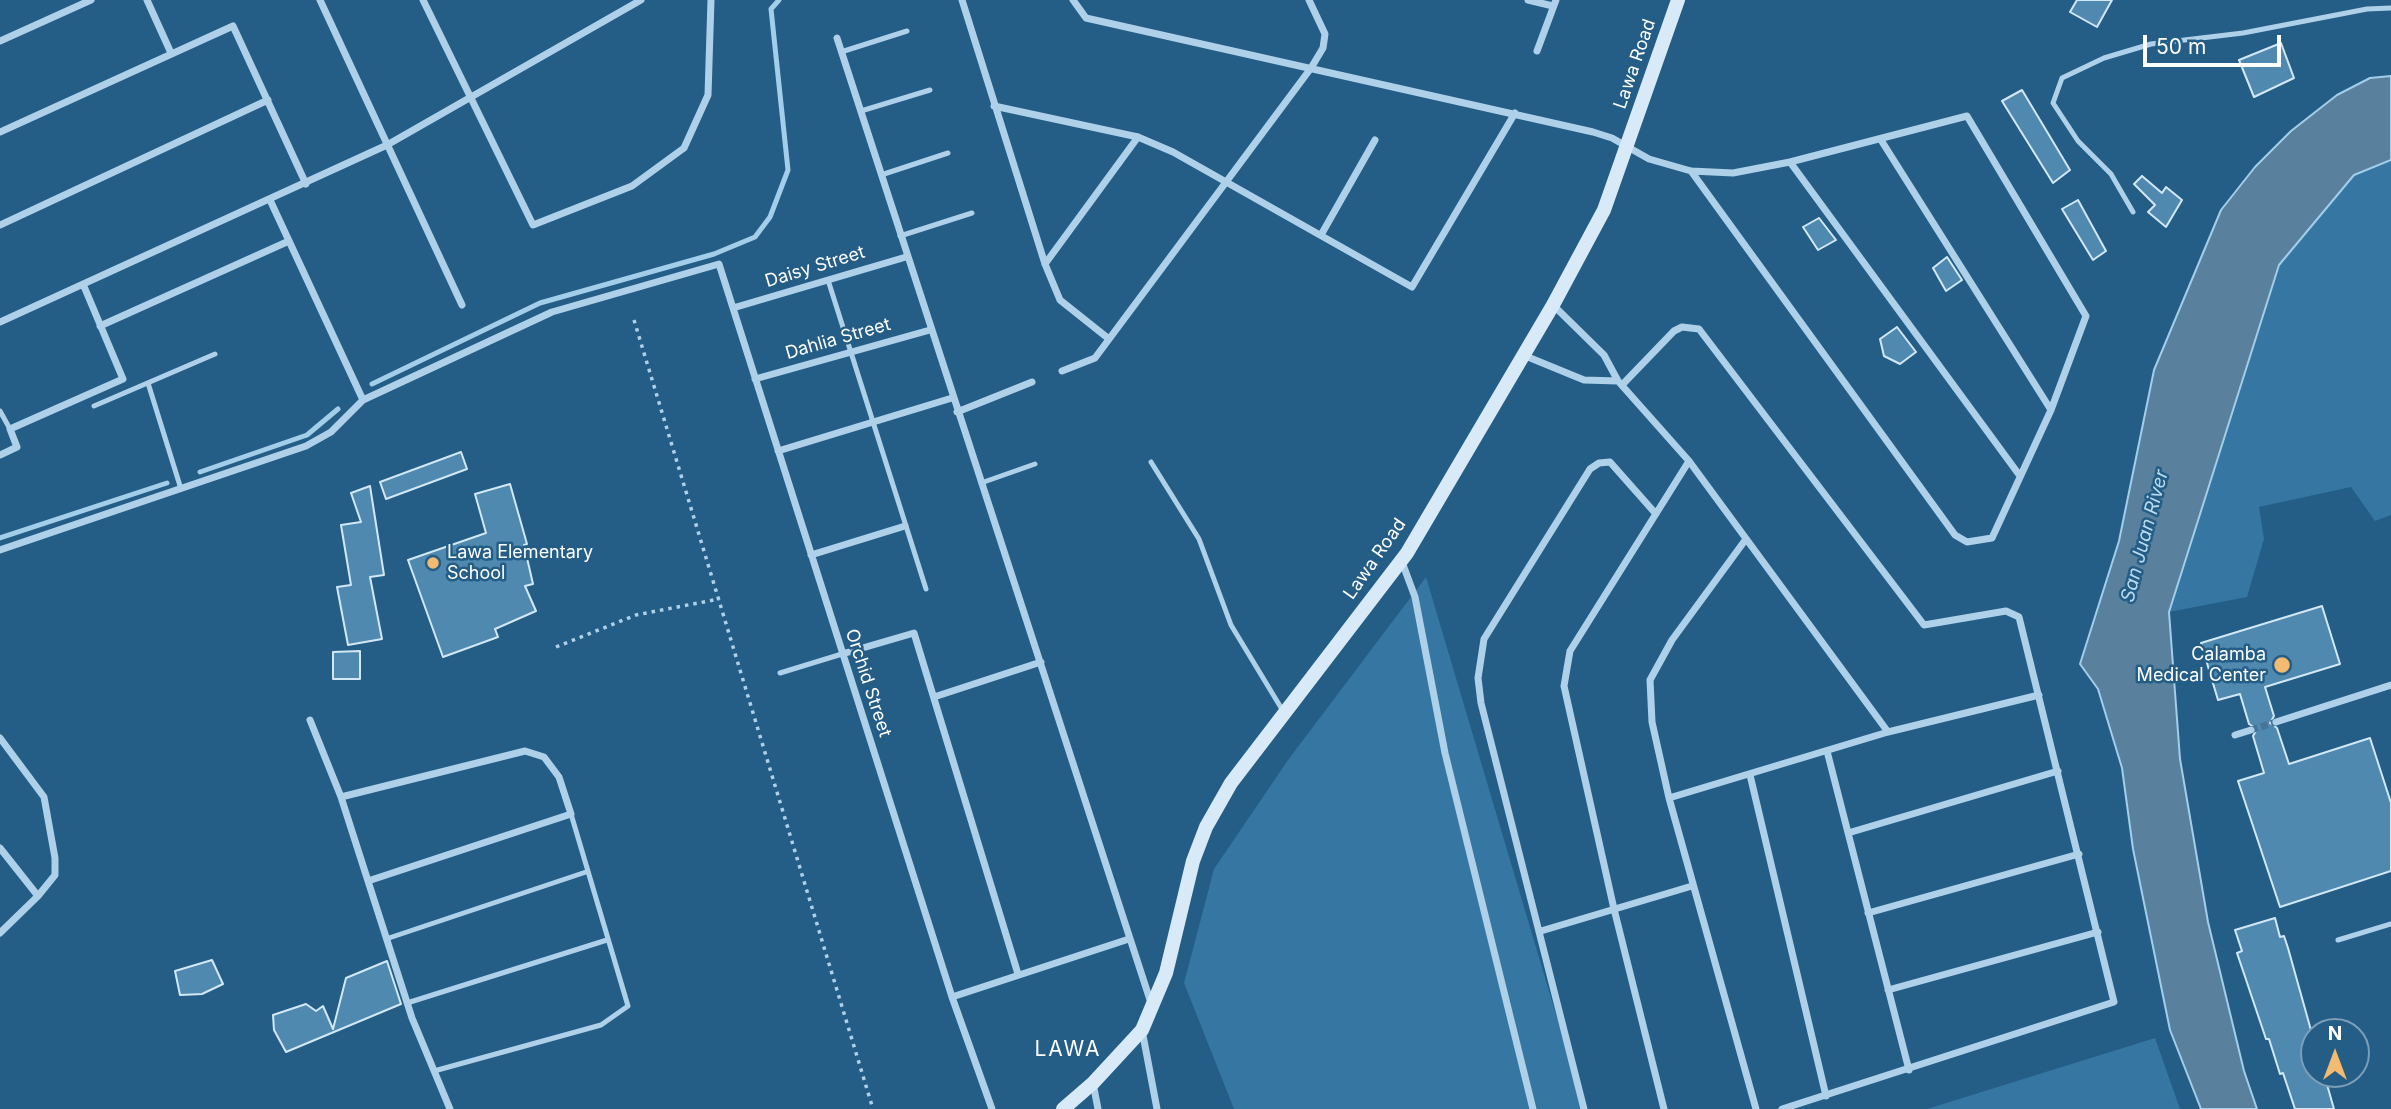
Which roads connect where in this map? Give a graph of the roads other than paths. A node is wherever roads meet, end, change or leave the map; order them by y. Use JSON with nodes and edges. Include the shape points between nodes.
{"nodes":[{"id":1,"x":91,"y":0,"type":"edge"},
{"id":2,"x":147,"y":0,"type":"edge"},
{"id":3,"x":320,"y":0,"type":"edge"},
{"id":4,"x":423,"y":0,"type":"edge"},
{"id":5,"x":641,"y":0,"type":"edge"},
{"id":6,"x":711,"y":0,"type":"edge"},
{"id":7,"x":962,"y":0,"type":"edge"},
{"id":8,"x":1073,"y":0,"type":"edge"},
{"id":9,"x":1309,"y":0,"type":"edge"},
{"id":10,"x":1528,"y":0,"type":"edge"},
{"id":11,"x":1678,"y":0,"type":"edge"},
{"id":12,"x":1555,"y":3,"type":"edge"},
{"id":13,"x":2391,"y":8,"type":"edge"},
{"id":14,"x":907,"y":31,"type":"dead end"},
{"id":15,"x":837,"y":38,"type":"dead end"},
{"id":16,"x":0,"y":41,"type":"edge"},
{"id":17,"x":1537,"y":51,"type":"dead end"},
{"id":18,"x":841,"y":52,"type":"junction"},
{"id":19,"x":171,"y":53,"type":"junction"},
{"id":20,"x":1311,"y":68,"type":"junction"},
{"id":21,"x":930,"y":90,"type":"dead end"},
{"id":22,"x":470,"y":97,"type":"junction"},
{"id":23,"x":268,"y":100,"type":"junction"},
{"id":24,"x":994,"y":106,"type":"junction"},
{"id":25,"x":861,"y":111,"type":"junction"},
{"id":26,"x":1514,"y":113,"type":"junction"},
{"id":27,"x":0,"y":132,"type":"edge"},
{"id":28,"x":1138,"y":137,"type":"junction"},
{"id":29,"x":1375,"y":140,"type":"dead end"},
{"id":30,"x":1881,"y":140,"type":"junction"},
{"id":31,"x":387,"y":145,"type":"junction"},
{"id":32,"x":1627,"y":145,"type":"junction"},
{"id":33,"x":948,"y":153,"type":"dead end"},
{"id":34,"x":1790,"y":162,"type":"junction"},
{"id":35,"x":1691,"y":171,"type":"junction"},
{"id":36,"x":881,"y":175,"type":"junction"},
{"id":37,"x":306,"y":184,"type":"junction"},
{"id":38,"x":1227,"y":184,"type":"junction"},
{"id":39,"x":270,"y":200,"type":"junction"},
{"id":40,"x":2133,"y":212,"type":"dead end"},
{"id":41,"x":972,"y":213,"type":"dead end"},
{"id":42,"x":0,"y":225,"type":"edge"},
{"id":43,"x":1321,"y":235,"type":"junction"},
{"id":44,"x":900,"y":236,"type":"junction"},
{"id":45,"x":289,"y":241,"type":"junction"},
{"id":46,"x":906,"y":257,"type":"junction"},
{"id":47,"x":1045,"y":264,"type":"junction"},
{"id":48,"x":828,"y":280,"type":"junction"},
{"id":49,"x":83,"y":284,"type":"junction"},
{"id":50,"x":462,"y":305,"type":"dead end"},
{"id":51,"x":1553,"y":306,"type":"junction"},
{"id":52,"x":733,"y":308,"type":"junction"},
{"id":53,"x":0,"y":322,"type":"edge"},
{"id":54,"x":100,"y":326,"type":"junction"},
{"id":55,"x":930,"y":330,"type":"junction"},
{"id":56,"x":1109,"y":339,"type":"junction"},
{"id":57,"x":851,"y":352,"type":"junction"},
{"id":58,"x":215,"y":354,"type":"dead end"},
{"id":59,"x":1523,"y":355,"type":"junction"},
{"id":60,"x":1062,"y":371,"type":"dead end"},
{"id":61,"x":755,"y":379,"type":"junction"},
{"id":62,"x":1032,"y":382,"type":"dead end"},
{"id":63,"x":148,"y":383,"type":"junction"},
{"id":64,"x":1620,"y":383,"type":"junction"},
{"id":65,"x":952,"y":398,"type":"junction"},
{"id":66,"x":363,"y":400,"type":"junction"},
{"id":67,"x":94,"y":406,"type":"dead end"},
{"id":68,"x":2051,"y":410,"type":"junction"},
{"id":69,"x":0,"y":411,"type":"edge"},
{"id":70,"x":957,"y":412,"type":"junction"},
{"id":71,"x":871,"y":422,"type":"junction"},
{"id":72,"x":10,"y":429,"type":"junction"},
{"id":73,"x":778,"y":451,"type":"junction"},
{"id":74,"x":0,"y":455,"type":"edge"},
{"id":75,"x":1689,"y":461,"type":"junction"},
{"id":76,"x":1151,"y":462,"type":"dead end"},
{"id":77,"x":1035,"y":464,"type":"dead end"},
{"id":78,"x":2020,"y":476,"type":"junction"},
{"id":79,"x":981,"y":483,"type":"junction"},
{"id":80,"x":181,"y":489,"type":"junction"},
{"id":81,"x":1656,"y":514,"type":"junction"},
{"id":82,"x":905,"y":526,"type":"junction"},
{"id":83,"x":1746,"y":539,"type":"junction"},
{"id":84,"x":0,"y":551,"type":"edge"},
{"id":85,"x":811,"y":555,"type":"junction"},
{"id":86,"x":1401,"y":561,"type":"junction"},
{"id":87,"x":926,"y":589,"type":"dead end"},
{"id":88,"x":842,"y":654,"type":"junction"},
{"id":89,"x":1041,"y":662,"type":"junction"},
{"id":90,"x":780,"y":673,"type":"dead end"},
{"id":91,"x":2391,"y":685,"type":"edge"},
{"id":92,"x":2039,"y":695,"type":"junction"},
{"id":93,"x":934,"y":697,"type":"junction"},
{"id":94,"x":1284,"y":713,"type":"junction"},
{"id":95,"x":310,"y":720,"type":"dead end"},
{"id":96,"x":2276,"y":722,"type":"tunnel mouth"},
{"id":97,"x":2251,"y":730,"type":"tunnel mouth"},
{"id":98,"x":1888,"y":732,"type":"junction"},
{"id":99,"x":2235,"y":735,"type":"dead end"},
{"id":100,"x":0,"y":738,"type":"edge"},
{"id":101,"x":1827,"y":751,"type":"junction"},
{"id":102,"x":2058,"y":771,"type":"junction"},
{"id":103,"x":1751,"y":775,"type":"junction"},
{"id":104,"x":341,"y":797,"type":"junction"},
{"id":105,"x":1670,"y":798,"type":"junction"},
{"id":106,"x":571,"y":814,"type":"junction"},
{"id":107,"x":1848,"y":833,"type":"junction"},
{"id":108,"x":0,"y":848,"type":"edge"},
{"id":109,"x":2079,"y":854,"type":"junction"},
{"id":110,"x":586,"y":872,"type":"junction"},
{"id":111,"x":368,"y":881,"type":"junction"},
{"id":112,"x":1692,"y":886,"type":"junction"},
{"id":113,"x":38,"y":896,"type":"junction"},
{"id":114,"x":1614,"y":909,"type":"junction"},
{"id":115,"x":1868,"y":913,"type":"junction"},
{"id":116,"x":2391,"y":924,"type":"edge"},
{"id":117,"x":1541,"y":931,"type":"junction"},
{"id":118,"x":2098,"y":932,"type":"junction"},
{"id":119,"x":0,"y":933,"type":"edge"},
{"id":120,"x":386,"y":939,"type":"junction"},
{"id":121,"x":1129,"y":939,"type":"junction"},
{"id":122,"x":607,"y":940,"type":"junction"},
{"id":123,"x":2338,"y":940,"type":"dead end"},
{"id":124,"x":1018,"y":974,"type":"junction"},
{"id":125,"x":1888,"y":990,"type":"junction"},
{"id":126,"x":952,"y":997,"type":"junction"},
{"id":127,"x":407,"y":1003,"type":"junction"},
{"id":128,"x":1152,"y":1007,"type":"junction"},
{"id":129,"x":1142,"y":1030,"type":"junction"},
{"id":130,"x":1909,"y":1070,"type":"junction"},
{"id":131,"x":434,"y":1071,"type":"junction"},
{"id":132,"x":1093,"y":1083,"type":"junction"},
{"id":133,"x":1826,"y":1096,"type":"junction"},
{"id":134,"x":450,"y":1109,"type":"edge"},
{"id":135,"x":992,"y":1109,"type":"edge"},
{"id":136,"x":1063,"y":1109,"type":"edge"},
{"id":137,"x":1098,"y":1109,"type":"edge"},
{"id":138,"x":1157,"y":1109,"type":"edge"},
{"id":139,"x":1533,"y":1109,"type":"edge"},
{"id":140,"x":1584,"y":1109,"type":"edge"},
{"id":141,"x":1664,"y":1109,"type":"edge"},
{"id":142,"x":1756,"y":1109,"type":"edge"},
{"id":143,"x":1782,"y":1109,"type":"edge"}],
"edges":[{"from":1,"to":16,"type":"street"},
{"from":2,"to":19,"type":"street"},
{"from":3,"to":31,"type":"street"},
{"from":4,"to":22,"type":"street"},
{"from":5,"to":22,"type":"street"},
{"from":6,"to":22,"type":"street","via":[[708,95],[684,148],[632,186],[533,225]]},
{"from":7,"to":24,"type":"street"},
{"from":8,"to":20,"type":"street","via":[[1086,18]]},
{"from":9,"to":20,"type":"street","via":[[1325,34]]},
{"from":10,"to":12,"type":"street"},
{"from":11,"to":32,"type":"main road","name":"Lawa Road"},
{"from":12,"to":17,"type":"street"},
{"from":13,"to":40,"type":"lane","via":[[2151,44],[2104,58],[2062,78],[2053,103],[2078,141],[2111,174]]},
{"from":14,"to":18,"type":"lane"},
{"from":15,"to":18,"type":"street"},
{"from":18,"to":25,"type":"street"},
{"from":19,"to":23,"type":"street","via":[[233,26]]},
{"from":19,"to":27,"type":"street"},
{"from":20,"to":26,"type":"street"},
{"from":20,"to":38,"type":"street"},
{"from":21,"to":25,"type":"lane"},
{"from":22,"to":31,"type":"street"},
{"from":23,"to":37,"type":"street"},
{"from":23,"to":42,"type":"street"},
{"from":24,"to":28,"type":"street"},
{"from":24,"to":47,"type":"street"},
{"from":25,"to":36,"type":"street"},
{"from":26,"to":32,"type":"street"},
{"from":26,"to":43,"type":"street","via":[[1412,288]]},
{"from":28,"to":38,"type":"street"},
{"from":28,"to":47,"type":"street"},
{"from":29,"to":43,"type":"street"},
{"from":30,"to":34,"type":"street"},
{"from":30,"to":68,"type":"street"},
{"from":30,"to":68,"type":"street","via":[[1967,116],[2086,316]]},
{"from":31,"to":37,"type":"street"},
{"from":31,"to":50,"type":"street"},
{"from":32,"to":35,"type":"street","via":[[1649,159]]},
{"from":32,"to":51,"type":"main road","name":"Lawa Road","via":[[1604,210]]},
{"from":33,"to":36,"type":"lane"},
{"from":34,"to":35,"type":"street","via":[[1733,173]]},
{"from":34,"to":78,"type":"street"},
{"from":35,"to":78,"type":"street","via":[[1955,534],[1967,542],[1992,538]]},
{"from":36,"to":44,"type":"street"},
{"from":37,"to":39,"type":"street"},
{"from":38,"to":43,"type":"street"},
{"from":38,"to":56,"type":"street"},
{"from":39,"to":45,"type":"street"},
{"from":39,"to":49,"type":"street"},
{"from":41,"to":44,"type":"lane"},
{"from":44,"to":46,"type":"street"},
{"from":45,"to":54,"type":"street"},
{"from":45,"to":66,"type":"street"},
{"from":46,"to":48,"type":"street","name":"Daisy Street"},
{"from":46,"to":55,"type":"street"},
{"from":47,"to":56,"type":"street","via":[[1060,300]]},
{"from":48,"to":52,"type":"street","name":"Daisy Street"},
{"from":48,"to":57,"type":"lane"},
{"from":49,"to":53,"type":"street"},
{"from":49,"to":54,"type":"street"},
{"from":51,"to":59,"type":"main road","name":"Lawa Road"},
{"from":51,"to":64,"type":"street","via":[[1604,355]]},
{"from":52,"to":61,"type":"street","name":"Orchid Street"},
{"from":52,"to":66,"type":"street","name":"Orchid Street","via":[[719,264],[552,312]]},
{"from":54,"to":72,"type":"street","via":[[123,379]]},
{"from":55,"to":57,"type":"street","name":"Dahlia Street"},
{"from":55,"to":65,"type":"street"},
{"from":56,"to":60,"type":"street","via":[[1095,358]]},
{"from":57,"to":61,"type":"street","name":"Dahlia Street"},
{"from":57,"to":71,"type":"lane"},
{"from":58,"to":63,"type":"lane"},
{"from":59,"to":64,"type":"street","via":[[1584,380]]},
{"from":59,"to":86,"type":"main road","name":"Lawa Road"},
{"from":61,"to":73,"type":"street","name":"Orchid Street"},
{"from":62,"to":70,"type":"street"},
{"from":63,"to":67,"type":"lane"},
{"from":63,"to":80,"type":"lane"},
{"from":64,"to":75,"type":"street"},
{"from":64,"to":92,"type":"street","via":[[1674,331],[1699,329],[1924,625],[2006,611],[2019,617]]},
{"from":65,"to":70,"type":"street"},
{"from":65,"to":71,"type":"street"},
{"from":66,"to":80,"type":"street","via":[[331,432],[306,446]]},
{"from":68,"to":78,"type":"street"},
{"from":69,"to":72,"type":"lane"},
{"from":70,"to":79,"type":"street"},
{"from":71,"to":73,"type":"street"},
{"from":71,"to":82,"type":"lane"},
{"from":72,"to":74,"type":"street","via":[[17,447]]},
{"from":73,"to":85,"type":"street","name":"Orchid Street"},
{"from":75,"to":81,"type":"street"},
{"from":75,"to":83,"type":"street"},
{"from":76,"to":94,"type":"lane","via":[[1199,539],[1231,625]]},
{"from":77,"to":79,"type":"lane"},
{"from":79,"to":89,"type":"street"},
{"from":80,"to":84,"type":"street"},
{"from":81,"to":114,"type":"street","via":[[1570,651],[1564,686]]},
{"from":81,"to":117,"type":"street","via":[[1610,462],[1590,468],[1484,639],[1478,678],[1481,703]]},
{"from":82,"to":85,"type":"street"},
{"from":82,"to":87,"type":"lane"},
{"from":83,"to":98,"type":"street"},
{"from":83,"to":105,"type":"street","via":[[1672,640],[1650,680],[1652,722]]},
{"from":85,"to":88,"type":"street","name":"Orchid Street"},
{"from":86,"to":94,"type":"main road","name":"Lawa Road"},
{"from":86,"to":139,"type":"street","via":[[1415,597],[1445,753]]},
{"from":88,"to":90,"type":"lane"},
{"from":88,"to":93,"type":"street","via":[[914,633]]},
{"from":88,"to":126,"type":"street","name":"Orchid Street"},
{"from":89,"to":93,"type":"street"},
{"from":89,"to":121,"type":"street"},
{"from":91,"to":96,"type":"street"},
{"from":92,"to":98,"type":"street"},
{"from":92,"to":102,"type":"street"},
{"from":93,"to":124,"type":"street"},
{"from":94,"to":128,"type":"main road","name":"Lawa Road","via":[[1231,783],[1206,827],[1182,898],[1166,973]]},
{"from":95,"to":104,"type":"street"},
{"from":97,"to":99,"type":"street"},
{"from":98,"to":101,"type":"street"},
{"from":100,"to":113,"type":"street","via":[[44,797],[55,875]]},
{"from":101,"to":103,"type":"street"},
{"from":101,"to":107,"type":"street"},
{"from":102,"to":107,"type":"street"},
{"from":102,"to":109,"type":"street"},
{"from":103,"to":105,"type":"street"},
{"from":103,"to":133,"type":"street"},
{"from":104,"to":106,"type":"street","via":[[524,751],[544,757],[559,777]]},
{"from":104,"to":111,"type":"street"},
{"from":105,"to":112,"type":"street"},
{"from":106,"to":110,"type":"lane"},
{"from":106,"to":111,"type":"street"},
{"from":107,"to":115,"type":"street"},
{"from":108,"to":113,"type":"street"},
{"from":109,"to":115,"type":"street"},
{"from":109,"to":118,"type":"street"},
{"from":110,"to":120,"type":"lane"},
{"from":110,"to":122,"type":"lane"},
{"from":111,"to":120,"type":"street"},
{"from":112,"to":114,"type":"street"},
{"from":112,"to":142,"type":"street"},
{"from":113,"to":119,"type":"street"},
{"from":114,"to":117,"type":"street"},
{"from":114,"to":141,"type":"street"},
{"from":115,"to":125,"type":"street"},
{"from":116,"to":123,"type":"lane"},
{"from":117,"to":140,"type":"street"},
{"from":118,"to":125,"type":"street"},
{"from":118,"to":130,"type":"street","via":[[2113,1004]]},
{"from":120,"to":127,"type":"street"},
{"from":121,"to":124,"type":"street"},
{"from":121,"to":128,"type":"street"},
{"from":122,"to":127,"type":"lane"},
{"from":122,"to":131,"type":"lane","via":[[628,1006],[601,1025]]},
{"from":124,"to":126,"type":"street"},
{"from":125,"to":130,"type":"street"},
{"from":126,"to":135,"type":"street","name":"Orchid Street"},
{"from":127,"to":131,"type":"street"},
{"from":128,"to":129,"type":"main road","name":"Lawa Road"},
{"from":129,"to":132,"type":"main road","name":"Lawa Road"},
{"from":129,"to":138,"type":"street"},
{"from":130,"to":133,"type":"street"},
{"from":131,"to":134,"type":"street"},
{"from":132,"to":136,"type":"main road","name":"Lawa Road"},
{"from":132,"to":137,"type":"street"},
{"from":133,"to":143,"type":"street"}]}
